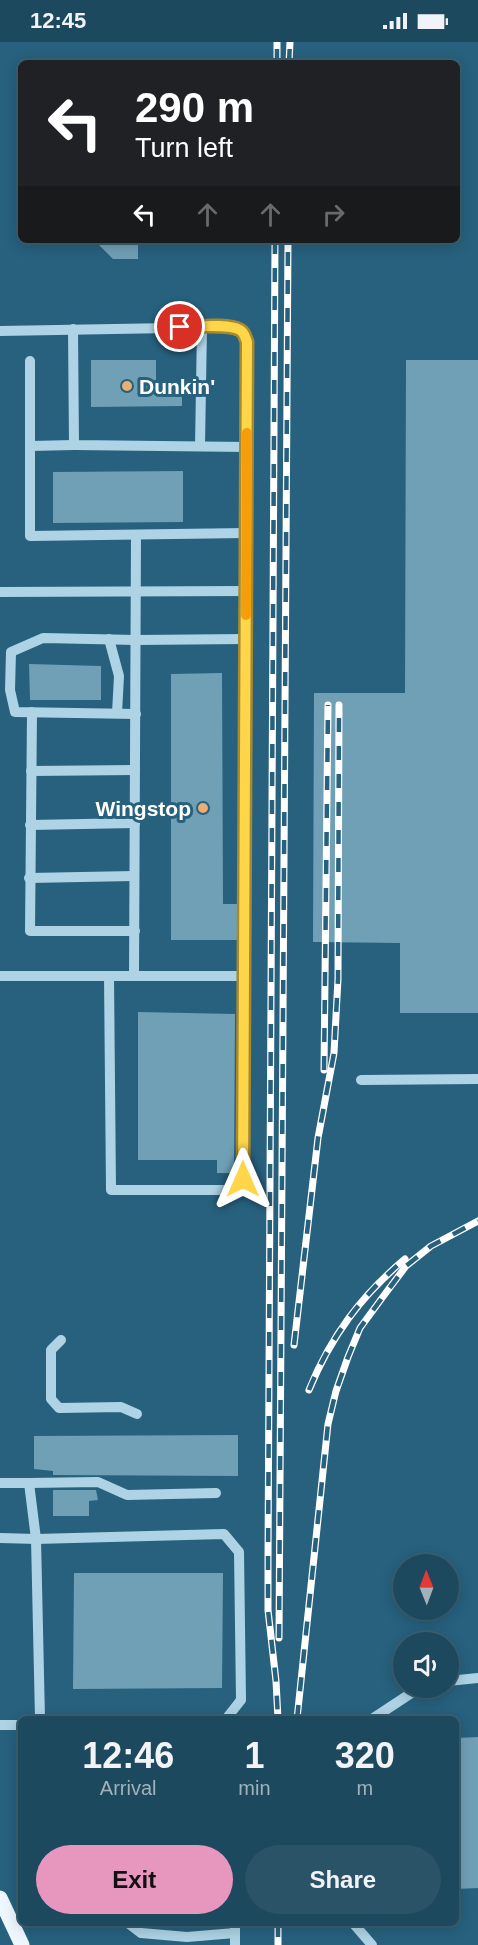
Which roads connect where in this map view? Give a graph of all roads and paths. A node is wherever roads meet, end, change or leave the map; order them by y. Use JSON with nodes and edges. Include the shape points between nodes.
{"nodes":[{"id":1,"x":202,"y":327,"type":"junction"},
{"id":2,"x":73,"y":329,"type":"junction"},
{"id":3,"x":0,"y":331,"type":"edge"},
{"id":4,"x":30,"y":361,"type":"dead end"},
{"id":5,"x":74,"y":445,"type":"junction"},
{"id":6,"x":30,"y":446,"type":"junction"},
{"id":7,"x":200,"y":446,"type":"junction"},
{"id":8,"x":247,"y":447,"type":"junction"},
{"id":9,"x":246,"y":533,"type":"junction"},
{"id":10,"x":136,"y":535,"type":"junction"},
{"id":11,"x":246,"y":591,"type":"junction"},
{"id":12,"x":0,"y":592,"type":"edge"},
{"id":13,"x":136,"y":593,"type":"junction"},
{"id":14,"x":109,"y":639,"type":"junction"},
{"id":15,"x":245,"y":639,"type":"junction"},
{"id":16,"x":136,"y":640,"type":"junction"},
{"id":17,"x":32,"y":712,"type":"junction"},
{"id":18,"x":117,"y":713,"type":"junction"},
{"id":19,"x":136,"y":714,"type":"junction"},
{"id":20,"x":135,"y":770,"type":"junction"},
{"id":21,"x":31,"y":771,"type":"junction"},
{"id":22,"x":135,"y":824,"type":"junction"},
{"id":23,"x":30,"y":825,"type":"junction"},
{"id":24,"x":134,"y":876,"type":"junction"},
{"id":25,"x":29,"y":878,"type":"junction"},
{"id":26,"x":135,"y":931,"type":"junction"},
{"id":27,"x":0,"y":976,"type":"edge"},
{"id":28,"x":109,"y":976,"type":"junction"},
{"id":29,"x":134,"y":976,"type":"junction"},
{"id":30,"x":244,"y":976,"type":"junction"},
{"id":31,"x":478,"y":1079,"type":"edge"},
{"id":32,"x":361,"y":1080,"type":"dead end"},
{"id":33,"x":61,"y":1340,"type":"dead end"},
{"id":34,"x":136,"y":1414,"type":"dead end"},
{"id":35,"x":0,"y":1483,"type":"edge"},
{"id":36,"x":29,"y":1483,"type":"junction"},
{"id":37,"x":216,"y":1493,"type":"dead end"},
{"id":38,"x":0,"y":1538,"type":"edge"},
{"id":39,"x":36,"y":1539,"type":"junction"},
{"id":40,"x":478,"y":1678,"type":"edge"},
{"id":41,"x":459,"y":1680,"type":"edge"},
{"id":42,"x":404,"y":1698,"type":"edge"},
{"id":43,"x":40,"y":1716,"type":"edge"},
{"id":44,"x":228,"y":1716,"type":"edge"},
{"id":45,"x":377,"y":1716,"type":"edge"},
{"id":46,"x":0,"y":1725,"type":"edge"},
{"id":47,"x":18,"y":1725,"type":"edge"},
{"id":48,"x":0,"y":1898,"type":"edge"},
{"id":49,"x":133,"y":1926,"type":"edge"},
{"id":50,"x":154,"y":1926,"type":"edge"},
{"id":51,"x":356,"y":1926,"type":"edge"},
{"id":52,"x":235,"y":1928,"type":"edge"},
{"id":53,"x":144,"y":1933,"type":"junction"},
{"id":54,"x":22,"y":1945,"type":"edge"},
{"id":55,"x":235,"y":1945,"type":"edge"},
{"id":56,"x":372,"y":1945,"type":"edge"}],
"edges":[{"from":1,"to":2,"type":"lane"},
{"from":1,"to":7,"type":"lane"},
{"from":1,"to":8,"type":"lane","via":[[228,327],[244,333]]},
{"from":2,"to":3,"type":"lane"},
{"from":2,"to":5,"type":"lane"},
{"from":4,"to":6,"type":"lane"},
{"from":5,"to":6,"type":"lane"},
{"from":5,"to":7,"type":"lane"},
{"from":6,"to":10,"type":"lane","via":[[30,536]]},
{"from":7,"to":8,"type":"lane"},
{"from":8,"to":9,"type":"lane"},
{"from":9,"to":10,"type":"lane"},
{"from":9,"to":11,"type":"lane"},
{"from":10,"to":13,"type":"lane"},
{"from":11,"to":13,"type":"lane"},
{"from":11,"to":15,"type":"lane"},
{"from":12,"to":13,"type":"lane"},
{"from":13,"to":16,"type":"lane"},
{"from":14,"to":16,"type":"lane"},
{"from":14,"to":17,"type":"lane","via":[[43,638],[10,652],[10,690],[15,712]]},
{"from":14,"to":18,"type":"lane","via":[[119,676]]},
{"from":15,"to":16,"type":"lane"},
{"from":15,"to":30,"type":"lane"},
{"from":16,"to":19,"type":"lane"},
{"from":17,"to":18,"type":"lane"},
{"from":17,"to":21,"type":"lane"},
{"from":18,"to":19,"type":"lane"},
{"from":19,"to":20,"type":"lane"},
{"from":20,"to":21,"type":"lane"},
{"from":20,"to":22,"type":"lane"},
{"from":21,"to":23,"type":"lane"},
{"from":22,"to":23,"type":"lane"},
{"from":22,"to":24,"type":"lane"},
{"from":23,"to":25,"type":"lane"},
{"from":24,"to":25,"type":"lane"},
{"from":24,"to":26,"type":"lane"},
{"from":25,"to":26,"type":"lane","via":[[30,931]]},
{"from":26,"to":29,"type":"lane"},
{"from":27,"to":28,"type":"lane"},
{"from":28,"to":29,"type":"lane"},
{"from":28,"to":30,"type":"lane","via":[[111,1191],[233,1190],[243,1179]]},
{"from":29,"to":30,"type":"lane"},
{"from":31,"to":32,"type":"lane"},
{"from":33,"to":34,"type":"lane","via":[[51,1350],[51,1399],[59,1408],[121,1407]]},
{"from":35,"to":36,"type":"lane"},
{"from":36,"to":37,"type":"lane","via":[[98,1482],[127,1495]]},
{"from":36,"to":39,"type":"lane"},
{"from":38,"to":39,"type":"lane"},
{"from":39,"to":43,"type":"lane"},
{"from":39,"to":44,"type":"lane","via":[[225,1534],[239,1552],[241,1700]]},
{"from":40,"to":41,"type":"lane"},
{"from":42,"to":45,"type":"lane"},
{"from":46,"to":47,"type":"lane"},
{"from":48,"to":54,"type":"main road"},
{"from":49,"to":53,"type":"lane"},
{"from":50,"to":53,"type":"lane"},
{"from":51,"to":56,"type":"lane"},
{"from":52,"to":53,"type":"lane","via":[[187,1936]]},
{"from":52,"to":55,"type":"lane"}]}
